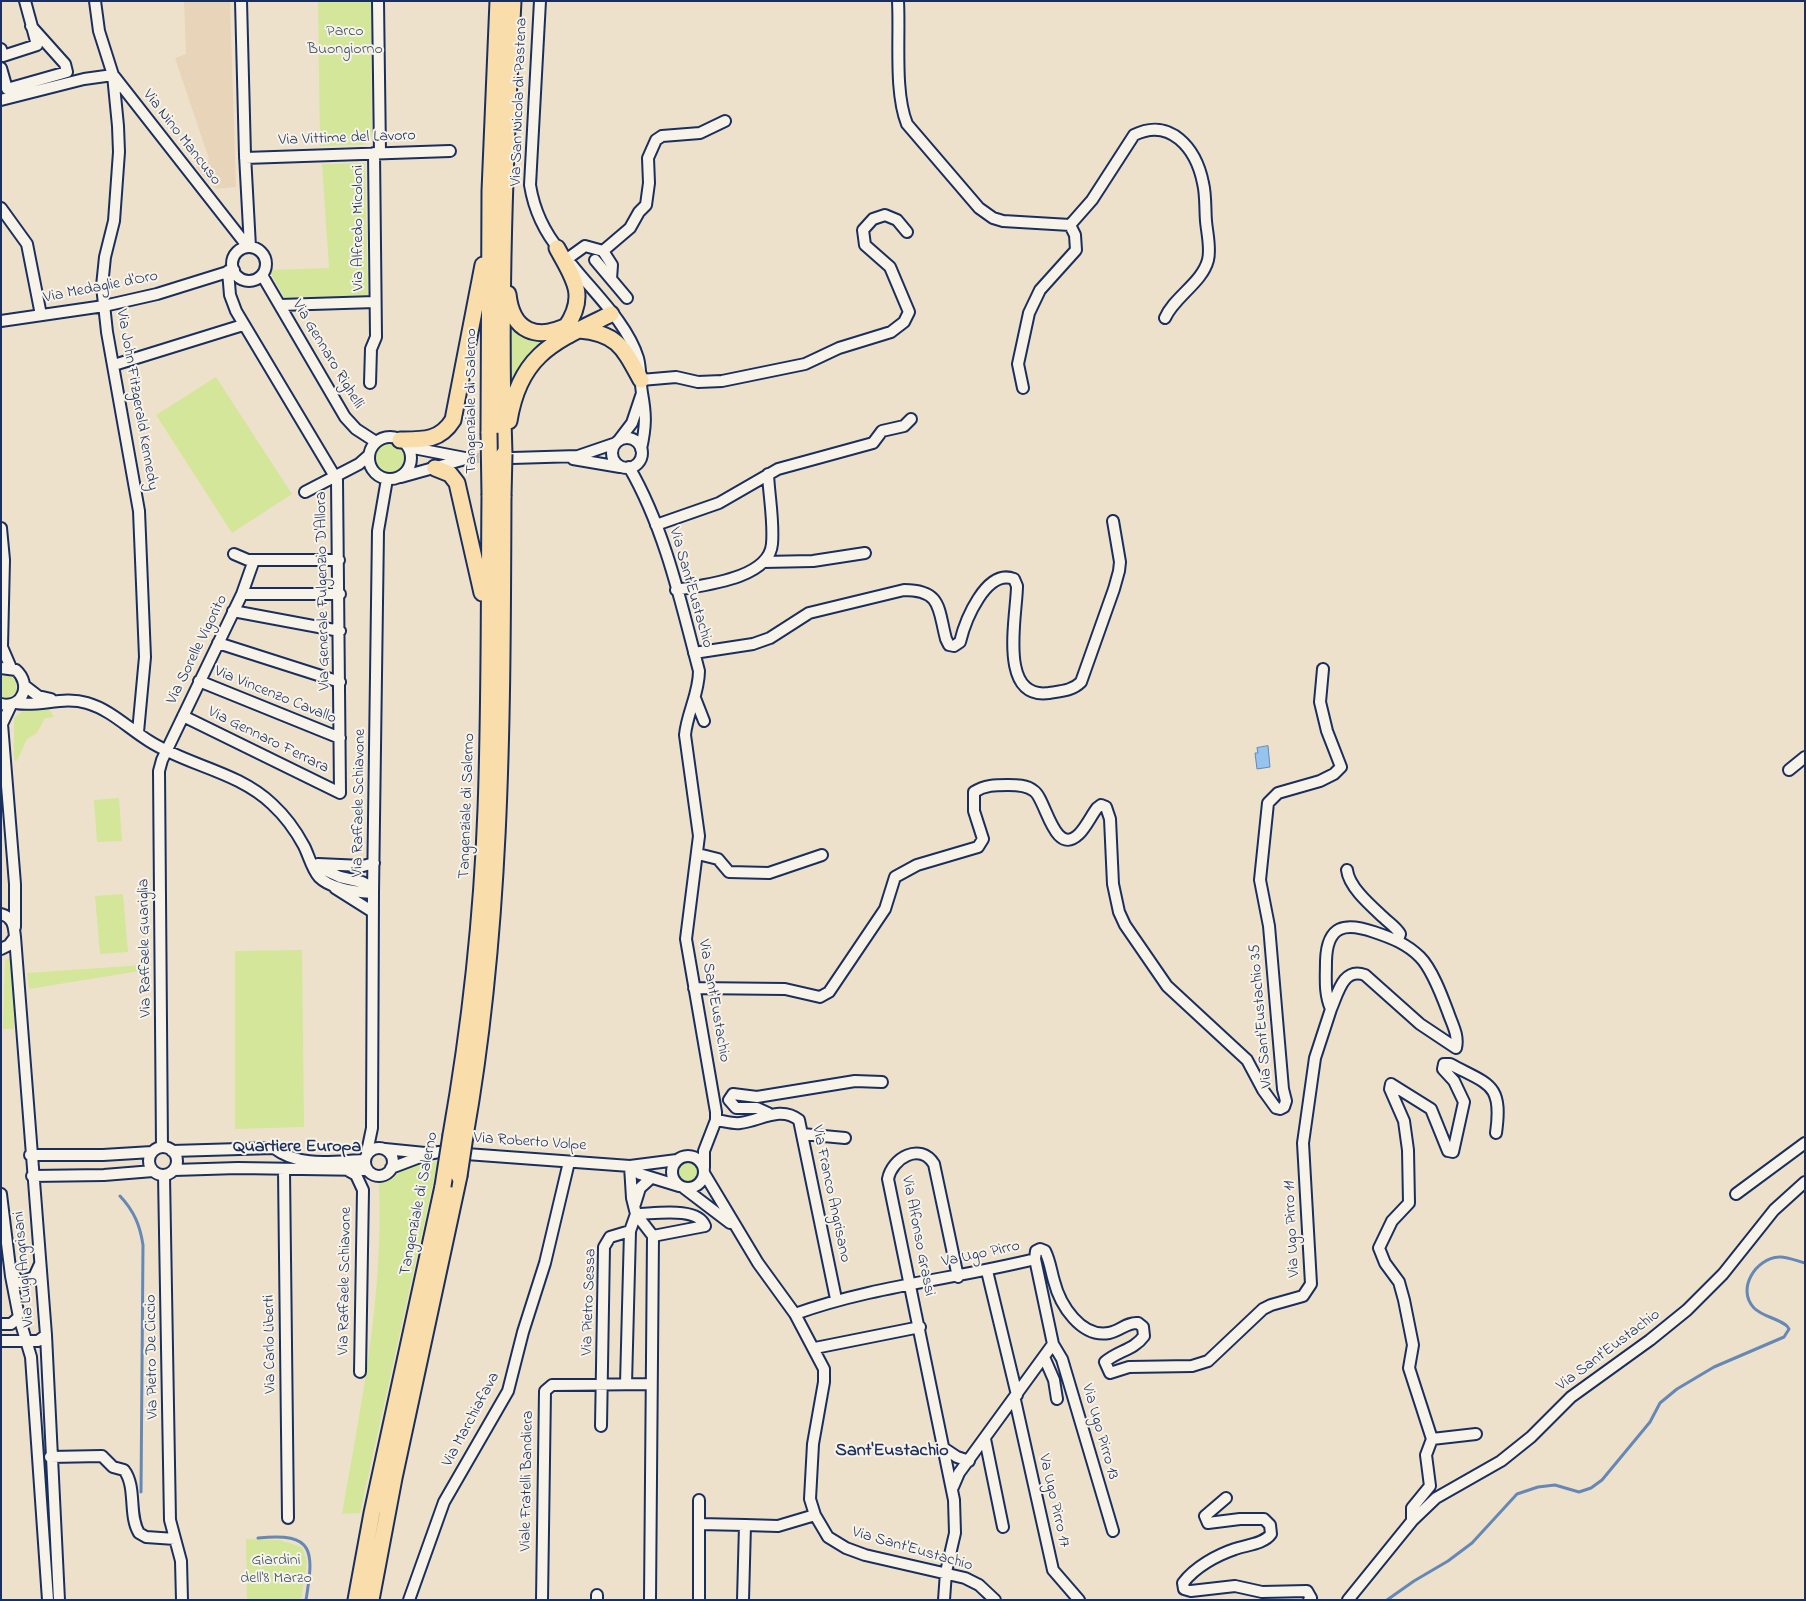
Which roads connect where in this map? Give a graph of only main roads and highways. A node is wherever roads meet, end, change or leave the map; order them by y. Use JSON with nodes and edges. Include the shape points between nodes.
{"nodes":[{"id":1,"x":498,"y":1,"type":"edge"},
{"id":2,"x":513,"y":1,"type":"edge"},
{"id":3,"x":504,"y":234,"type":"junction"},
{"id":4,"x":489,"y":244,"type":"junction"},
{"id":5,"x":562,"y":254,"type":"road end"},
{"id":6,"x":609,"y":311,"type":"road end"},
{"id":7,"x":573,"y":328,"type":"junction"},
{"id":8,"x":642,"y":386,"type":"road end"},
{"id":9,"x":404,"y":443,"type":"road end"},
{"id":10,"x":508,"y":456,"type":"junction"},
{"id":11,"x":435,"y":468,"type":"road end"},
{"id":12,"x":496,"y":496,"type":"junction"},
{"id":13,"x":489,"y":661,"type":"junction"},
{"id":14,"x":458,"y":1136,"type":"junction"},
{"id":15,"x":356,"y":1600,"type":"edge"},
{"id":16,"x":371,"y":1600,"type":"edge"}],
"edges":[{"from":1,"to":4,"type":"highway","name":"Tangenziale di Salerno"},
{"from":2,"to":3,"type":"highway","name":"Tangenziale di Salerno"},
{"from":3,"to":7,"type":"highway","via":[[510,308],[514,317],[536,333]]},
{"from":3,"to":10,"type":"highway","name":"Tangenziale di Salerno","via":[[502,397]]},
{"from":4,"to":9,"type":"highway","via":[[453,420],[438,436]]},
{"from":4,"to":12,"type":"highway","name":"Tangenziale di Salerno","bridge":true,"via":[[489,433]]},
{"from":5,"to":7,"type":"highway","via":[[578,290]]},
{"from":6,"to":7,"type":"highway"},
{"from":7,"to":8,"type":"highway","via":[[594,331],[619,343]]},
{"from":7,"to":10,"type":"highway","via":[[522,375],[514,396]]},
{"from":10,"to":12,"type":"highway","name":"Tangenziale di Salerno","bridge":true},
{"from":11,"to":13,"type":"highway","via":[[454,478],[463,499],[481,584]]},
{"from":12,"to":13,"type":"highway","name":"Tangenziale di Salerno"},
{"from":12,"to":14,"type":"highway","name":"Tangenziale di Salerno","via":[[502,743],[498,850],[482,1026]]},
{"from":13,"to":14,"type":"highway","name":"Tangenziale di Salerno","via":[[482,888]]},
{"from":14,"to":15,"type":"highway","name":"Tangenziale di Salerno","bridge":true,"via":[[443,1186]]},
{"from":14,"to":16,"type":"highway","name":"Tangenziale di Salerno","bridge":true,"via":[[459,1176]]}]}
